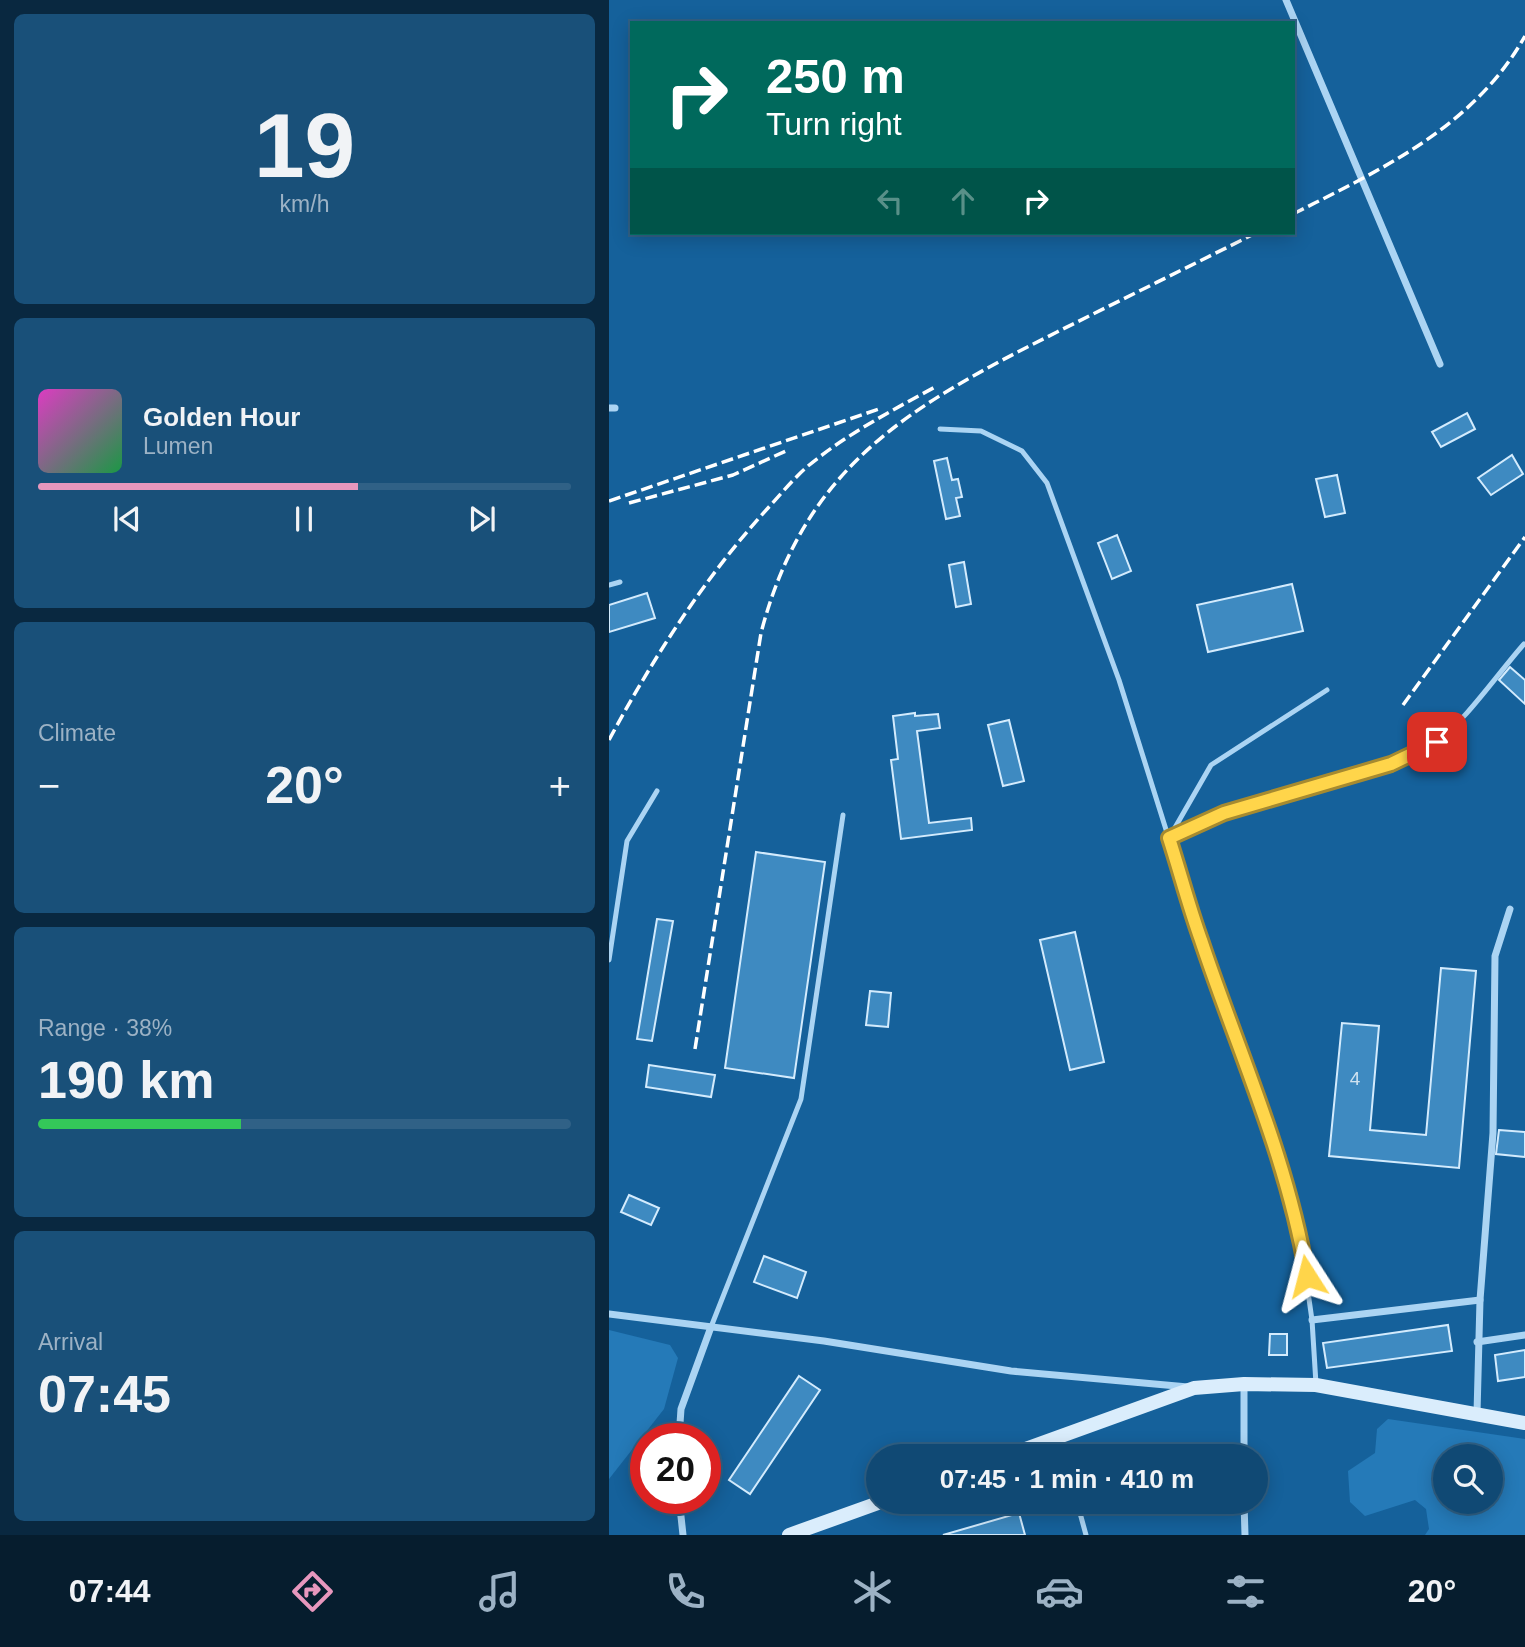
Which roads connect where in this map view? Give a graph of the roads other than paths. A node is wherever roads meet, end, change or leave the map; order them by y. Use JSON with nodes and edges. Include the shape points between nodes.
{"nodes":[{"id":1,"x":1286,"y":0,"type":"edge"},
{"id":2,"x":1295,"y":21,"type":"edge"},
{"id":3,"x":1295,"y":21,"type":"edge"},
{"id":4,"x":1440,"y":363,"type":"dead end"},
{"id":5,"x":940,"y":429,"type":"dead end"},
{"id":6,"x":620,"y":582,"type":"dead end"},
{"id":7,"x":609,"y":585,"type":"edge"},
{"id":8,"x":1524,"y":644,"type":"edge"},
{"id":9,"x":1327,"y":691,"type":"dead end"},
{"id":10,"x":657,"y":791,"type":"dead end"},
{"id":11,"x":843,"y":815,"type":"dead end"},
{"id":12,"x":1169,"y":838,"type":"junction"},
{"id":13,"x":1510,"y":909,"type":"dead end"},
{"id":14,"x":609,"y":960,"type":"edge"},
{"id":15,"x":1480,"y":1300,"type":"junction"},
{"id":16,"x":609,"y":1314,"type":"edge"},
{"id":17,"x":1313,"y":1320,"type":"junction"},
{"id":18,"x":711,"y":1327,"type":"junction"},
{"id":19,"x":1525,"y":1335,"type":"edge"},
{"id":20,"x":1477,"y":1342,"type":"junction"},
{"id":21,"x":1244,"y":1384,"type":"junction"},
{"id":22,"x":1316,"y":1385,"type":"junction"},
{"id":23,"x":1194,"y":1388,"type":"junction"},
{"id":24,"x":1477,"y":1413,"type":"junction"},
{"id":25,"x":680,"y":1423,"type":"edge"},
{"id":26,"x":1525,"y":1423,"type":"edge"},
{"id":27,"x":1060,"y":1436,"type":"junction"},
{"id":28,"x":1038,"y":1444,"type":"edge"},
{"id":29,"x":1062,"y":1444,"type":"edge"},
{"id":30,"x":1244,"y":1444,"type":"edge"},
{"id":31,"x":866,"y":1507,"type":"edge"},
{"id":32,"x":681,"y":1514,"type":"edge"},
{"id":33,"x":1080,"y":1514,"type":"edge"},
{"id":34,"x":1244,"y":1514,"type":"edge"},
{"id":35,"x":683,"y":1535,"type":"edge"},
{"id":36,"x":789,"y":1535,"type":"edge"},
{"id":37,"x":1086,"y":1535,"type":"edge"},
{"id":38,"x":1245,"y":1535,"type":"edge"}],
"edges":[{"from":1,"to":3,"type":"street"},
{"from":2,"to":4,"type":"street"},
{"from":5,"to":12,"type":"lane","via":[[981,431],[1012,446],[1022,451],[1048,483],[1119,680]]},
{"from":6,"to":7,"type":"lane"},
{"from":8,"to":12,"type":"lane","via":[[1457,721],[1425,750],[1224,813]]},
{"from":9,"to":12,"type":"lane","via":[[1211,765]]},
{"from":10,"to":14,"type":"lane","via":[[627,841]]},
{"from":11,"to":18,"type":"lane","via":[[801,1100]]},
{"from":12,"to":17,"type":"lane","via":[[1275,1147],[1299,1229]]},
{"from":13,"to":15,"type":"street","via":[[1495,956],[1493,1133]]},
{"from":15,"to":17,"type":"street"},
{"from":15,"to":20,"type":"street"},
{"from":16,"to":18,"type":"street"},
{"from":17,"to":22,"type":"lane"},
{"from":18,"to":23,"type":"street","via":[[1011,1371]]},
{"from":18,"to":25,"type":"street"},
{"from":19,"to":20,"type":"street"},
{"from":20,"to":24,"type":"street"},
{"from":21,"to":22,"type":"main road"},
{"from":21,"to":23,"type":"main road"},
{"from":21,"to":30,"type":"street"},
{"from":22,"to":24,"type":"main road"},
{"from":23,"to":27,"type":"main road"},
{"from":24,"to":26,"type":"main road"},
{"from":27,"to":28,"type":"main road"},
{"from":27,"to":29,"type":"lane"},
{"from":31,"to":36,"type":"main road"},
{"from":32,"to":35,"type":"street"},
{"from":33,"to":37,"type":"lane"},
{"from":34,"to":38,"type":"street"}]}
